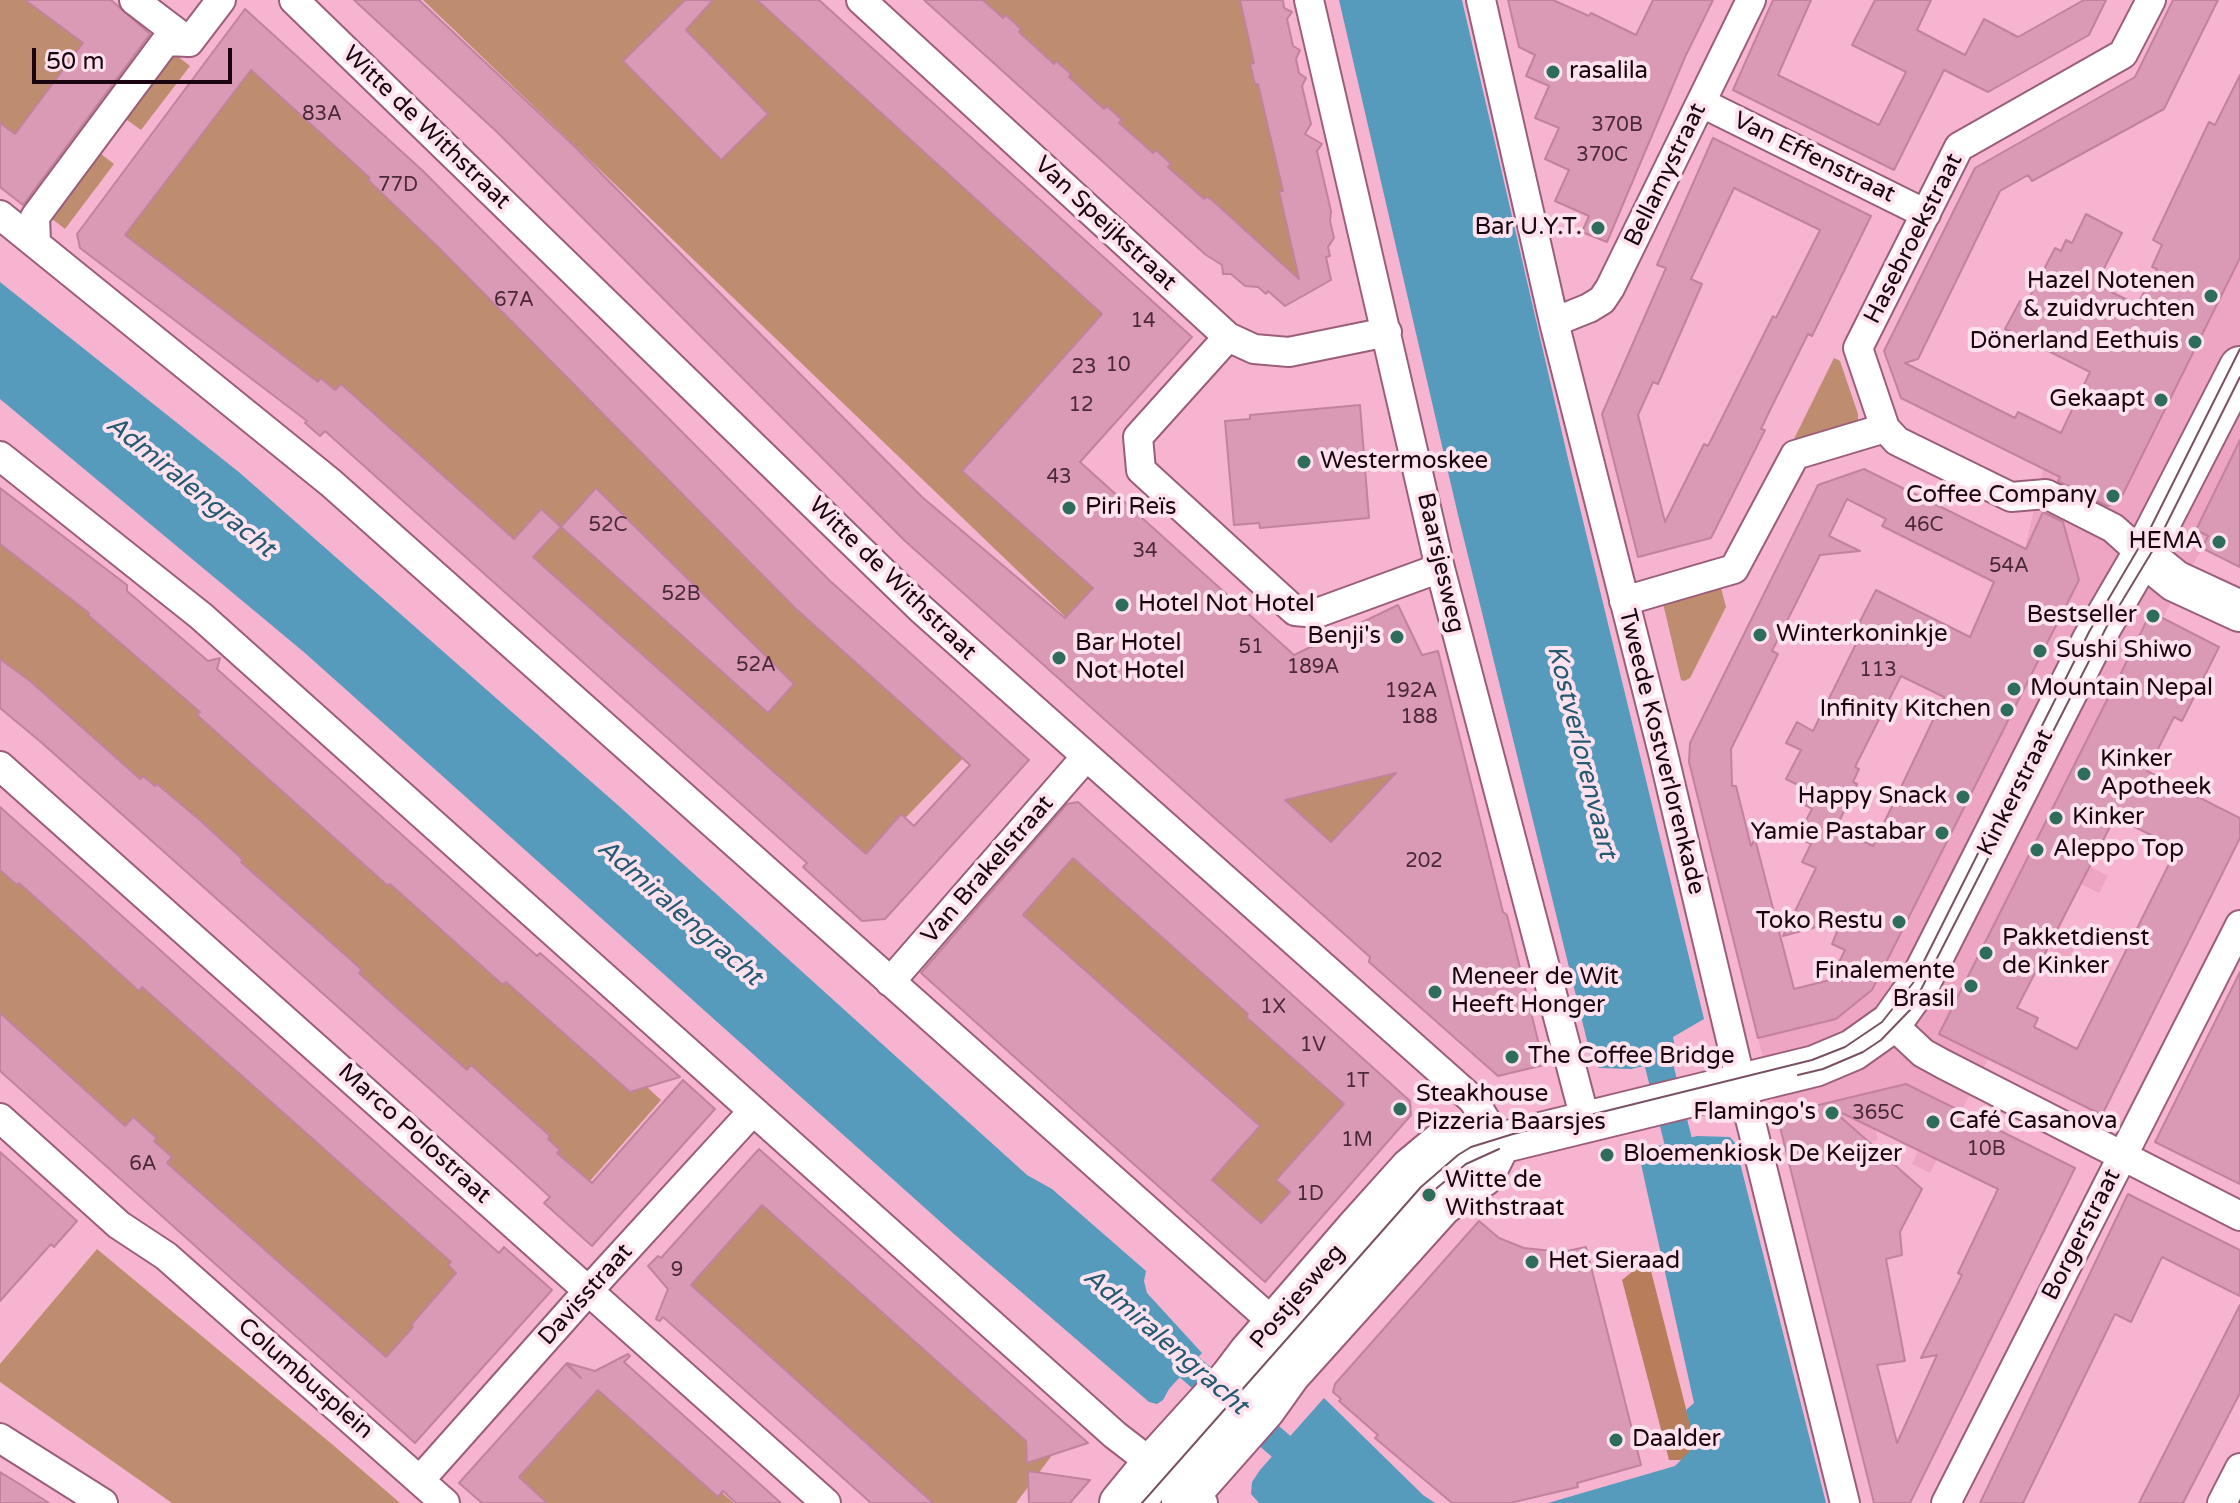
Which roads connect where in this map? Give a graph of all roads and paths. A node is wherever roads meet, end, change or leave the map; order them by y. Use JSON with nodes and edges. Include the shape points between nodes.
{"nodes":[{"id":1,"x":134,"y":0,"type":"edge"},
{"id":2,"x":221,"y":0,"type":"edge"},
{"id":3,"x":294,"y":0,"type":"edge"},
{"id":4,"x":861,"y":0,"type":"edge"},
{"id":5,"x":1309,"y":0,"type":"edge"},
{"id":6,"x":1481,"y":0,"type":"edge"},
{"id":7,"x":1751,"y":0,"type":"edge"},
{"id":8,"x":2151,"y":0,"type":"edge"},
{"id":9,"x":180,"y":35,"type":"junction"},
{"id":10,"x":1702,"y":103,"type":"junction"},
{"id":11,"x":1926,"y":214,"type":"junction"},
{"id":12,"x":0,"y":215,"type":"edge"},
{"id":13,"x":36,"y":242,"type":"junction"},
{"id":14,"x":1554,"y":322,"type":"junction"},
{"id":15,"x":1387,"y":332,"type":"junction"},
{"id":16,"x":1228,"y":337,"type":"junction"},
{"id":17,"x":2240,"y":367,"type":"edge"},
{"id":18,"x":1885,"y":428,"type":"junction"},
{"id":19,"x":0,"y":456,"type":"edge"},
{"id":20,"x":2142,"y":554,"type":"junction"},
{"id":21,"x":1440,"y":568,"type":"junction"},
{"id":22,"x":1624,"y":601,"type":"junction"},
{"id":23,"x":2240,"y":611,"type":"edge"},
{"id":24,"x":1085,"y":758,"type":"junction"},
{"id":25,"x":0,"y":766,"type":"edge"},
{"id":26,"x":2240,"y":925,"type":"edge"},
{"id":27,"x":890,"y":982,"type":"junction"},
{"id":28,"x":1891,"y":1023,"type":"junction"},
{"id":29,"x":1741,"y":1084,"type":"junction"},
{"id":30,"x":1687,"y":1098,"type":"joint"},
{"id":31,"x":753,"y":1111,"type":"junction"},
{"id":32,"x":0,"y":1118,"type":"edge"},
{"id":33,"x":1586,"y":1123,"type":"junction"},
{"id":34,"x":1500,"y":1143,"type":"junction"},
{"id":35,"x":2122,"y":1155,"type":"junction"},
{"id":36,"x":2240,"y":1216,"type":"edge"},
{"id":37,"x":589,"y":1290,"type":"junction"},
{"id":38,"x":1274,"y":1323,"type":"junction"},
{"id":39,"x":1247,"y":1394,"type":"junction"},
{"id":40,"x":0,"y":1438,"type":"edge"},
{"id":41,"x":2240,"y":1468,"type":"edge"},
{"id":42,"x":420,"y":1480,"type":"junction"},
{"id":43,"x":1178,"y":1488,"type":"edge"},
{"id":44,"x":103,"y":1503,"type":"edge"},
{"id":45,"x":445,"y":1503,"type":"edge"},
{"id":46,"x":826,"y":1503,"type":"edge"},
{"id":47,"x":1120,"y":1503,"type":"edge"},
{"id":48,"x":1150,"y":1503,"type":"edge"},
{"id":49,"x":1845,"y":1503,"type":"edge"},
{"id":50,"x":1946,"y":1503,"type":"edge"},
{"id":51,"x":2222,"y":1503,"type":"edge"}],
"edges":[{"from":1,"to":9,"type":"street"},
{"from":2,"to":9,"type":"street"},
{"from":3,"to":24,"type":"street","name":"Witte de Withstraat","via":[[921,609]]},
{"from":4,"to":16,"type":"street","name":"Van Speijkstraat"},
{"from":5,"to":15,"type":"street","name":"Baarsjesweg"},
{"from":6,"to":14,"type":"street","name":"Tweede Kostverlorenkade"},
{"from":7,"to":10,"type":"street","name":"Bellamystraat"},
{"from":8,"to":11,"type":"street","name":"Hasebroekstraat","via":[[2123,54],[1959,147]]},
{"from":9,"to":13,"type":"street","via":[[166,41],[35,217]]},
{"from":10,"to":11,"type":"street","name":"Van Effenstraat"},
{"from":10,"to":14,"type":"street","name":"Bellamystraat","via":[[1602,300]]},
{"from":11,"to":18,"type":"street","name":"Hasebroekstraat","via":[[1858,348]]},
{"from":12,"to":13,"type":"street"},
{"from":13,"to":27,"type":"street","via":[[331,483]]},
{"from":14,"to":22,"type":"street","name":"Tweede Kostverlorenkade"},
{"from":15,"to":16,"type":"street","name":"Van Speijkstraat","via":[[1289,352],[1254,349]]},
{"from":15,"to":21,"type":"street","name":"Baarsjesweg"},
{"from":16,"to":21,"type":"street","via":[[1138,437],[1141,470],[1295,611],[1317,613]]},
{"from":17,"to":20,"type":"street","name":"Kinkerstraat"},
{"from":18,"to":20,"type":"street","via":[[1897,441],[2011,497],[2046,494],[2113,528]]},
{"from":18,"to":22,"type":"street","via":[[1795,455],[1734,569]]},
{"from":19,"to":31,"type":"street","via":[[201,616]]},
{"from":20,"to":23,"type":"street","via":[[2175,581]]},
{"from":20,"to":28,"type":"street","name":"Kinkerstraat","via":[[1919,984]]},
{"from":21,"to":33,"type":"street","name":"Baarsjesweg"},
{"from":22,"to":29,"type":"street","name":"Tweede Kostverlorenkade"},
{"from":24,"to":27,"type":"street","name":"Van Brakelstraat"},
{"from":24,"to":34,"type":"street","name":"Witte de Withstraat","via":[[1452,1080],[1473,1100]]},
{"from":25,"to":37,"type":"street","name":"Marco Polostraat"},
{"from":26,"to":35,"type":"street","name":"Borgerstraat"},
{"from":27,"to":38,"type":"street"},
{"from":28,"to":29,"type":"street","name":"Kinkerstraat","via":[[1815,1066]]},
{"from":28,"to":35,"type":"street","via":[[1933,1059]]},
{"from":29,"to":30,"type":"street","name":"Kinkerstraat"},
{"from":29,"to":49,"type":"street","name":"Tweede Kostverlorenkade"},
{"from":30,"to":33,"type":"street","name":"Postjesweg"},
{"from":31,"to":37,"type":"street","name":"Davisstraat"},
{"from":31,"to":43,"type":"street"},
{"from":32,"to":42,"type":"street","name":"Columbusplein"},
{"from":33,"to":34,"type":"street","name":"Postjesweg"},
{"from":34,"to":38,"type":"street","name":"Postjesweg","via":[[1460,1135],[1432,1149]]},
{"from":34,"to":39,"type":"street","name":"Postjesweg","via":[[1484,1175],[1442,1205],[1290,1374]]},
{"from":35,"to":36,"type":"street"},
{"from":35,"to":50,"type":"street","name":"Borgerstraat"},
{"from":37,"to":42,"type":"street","name":"Davisstraat"},
{"from":37,"to":46,"type":"street","name":"Marco Polostraat"},
{"from":38,"to":39,"type":"street","name":"Postjesweg"},
{"from":39,"to":43,"type":"street","name":"Postjesweg","via":[[1214,1430]]},
{"from":40,"to":44,"type":"street"},
{"from":41,"to":51,"type":"street"},
{"from":42,"to":45,"type":"street","name":"Columbusplein"},
{"from":43,"to":47,"type":"street","name":"Postjesweg"},
{"from":43,"to":48,"type":"lane","name":"Postjesweg"}]}
